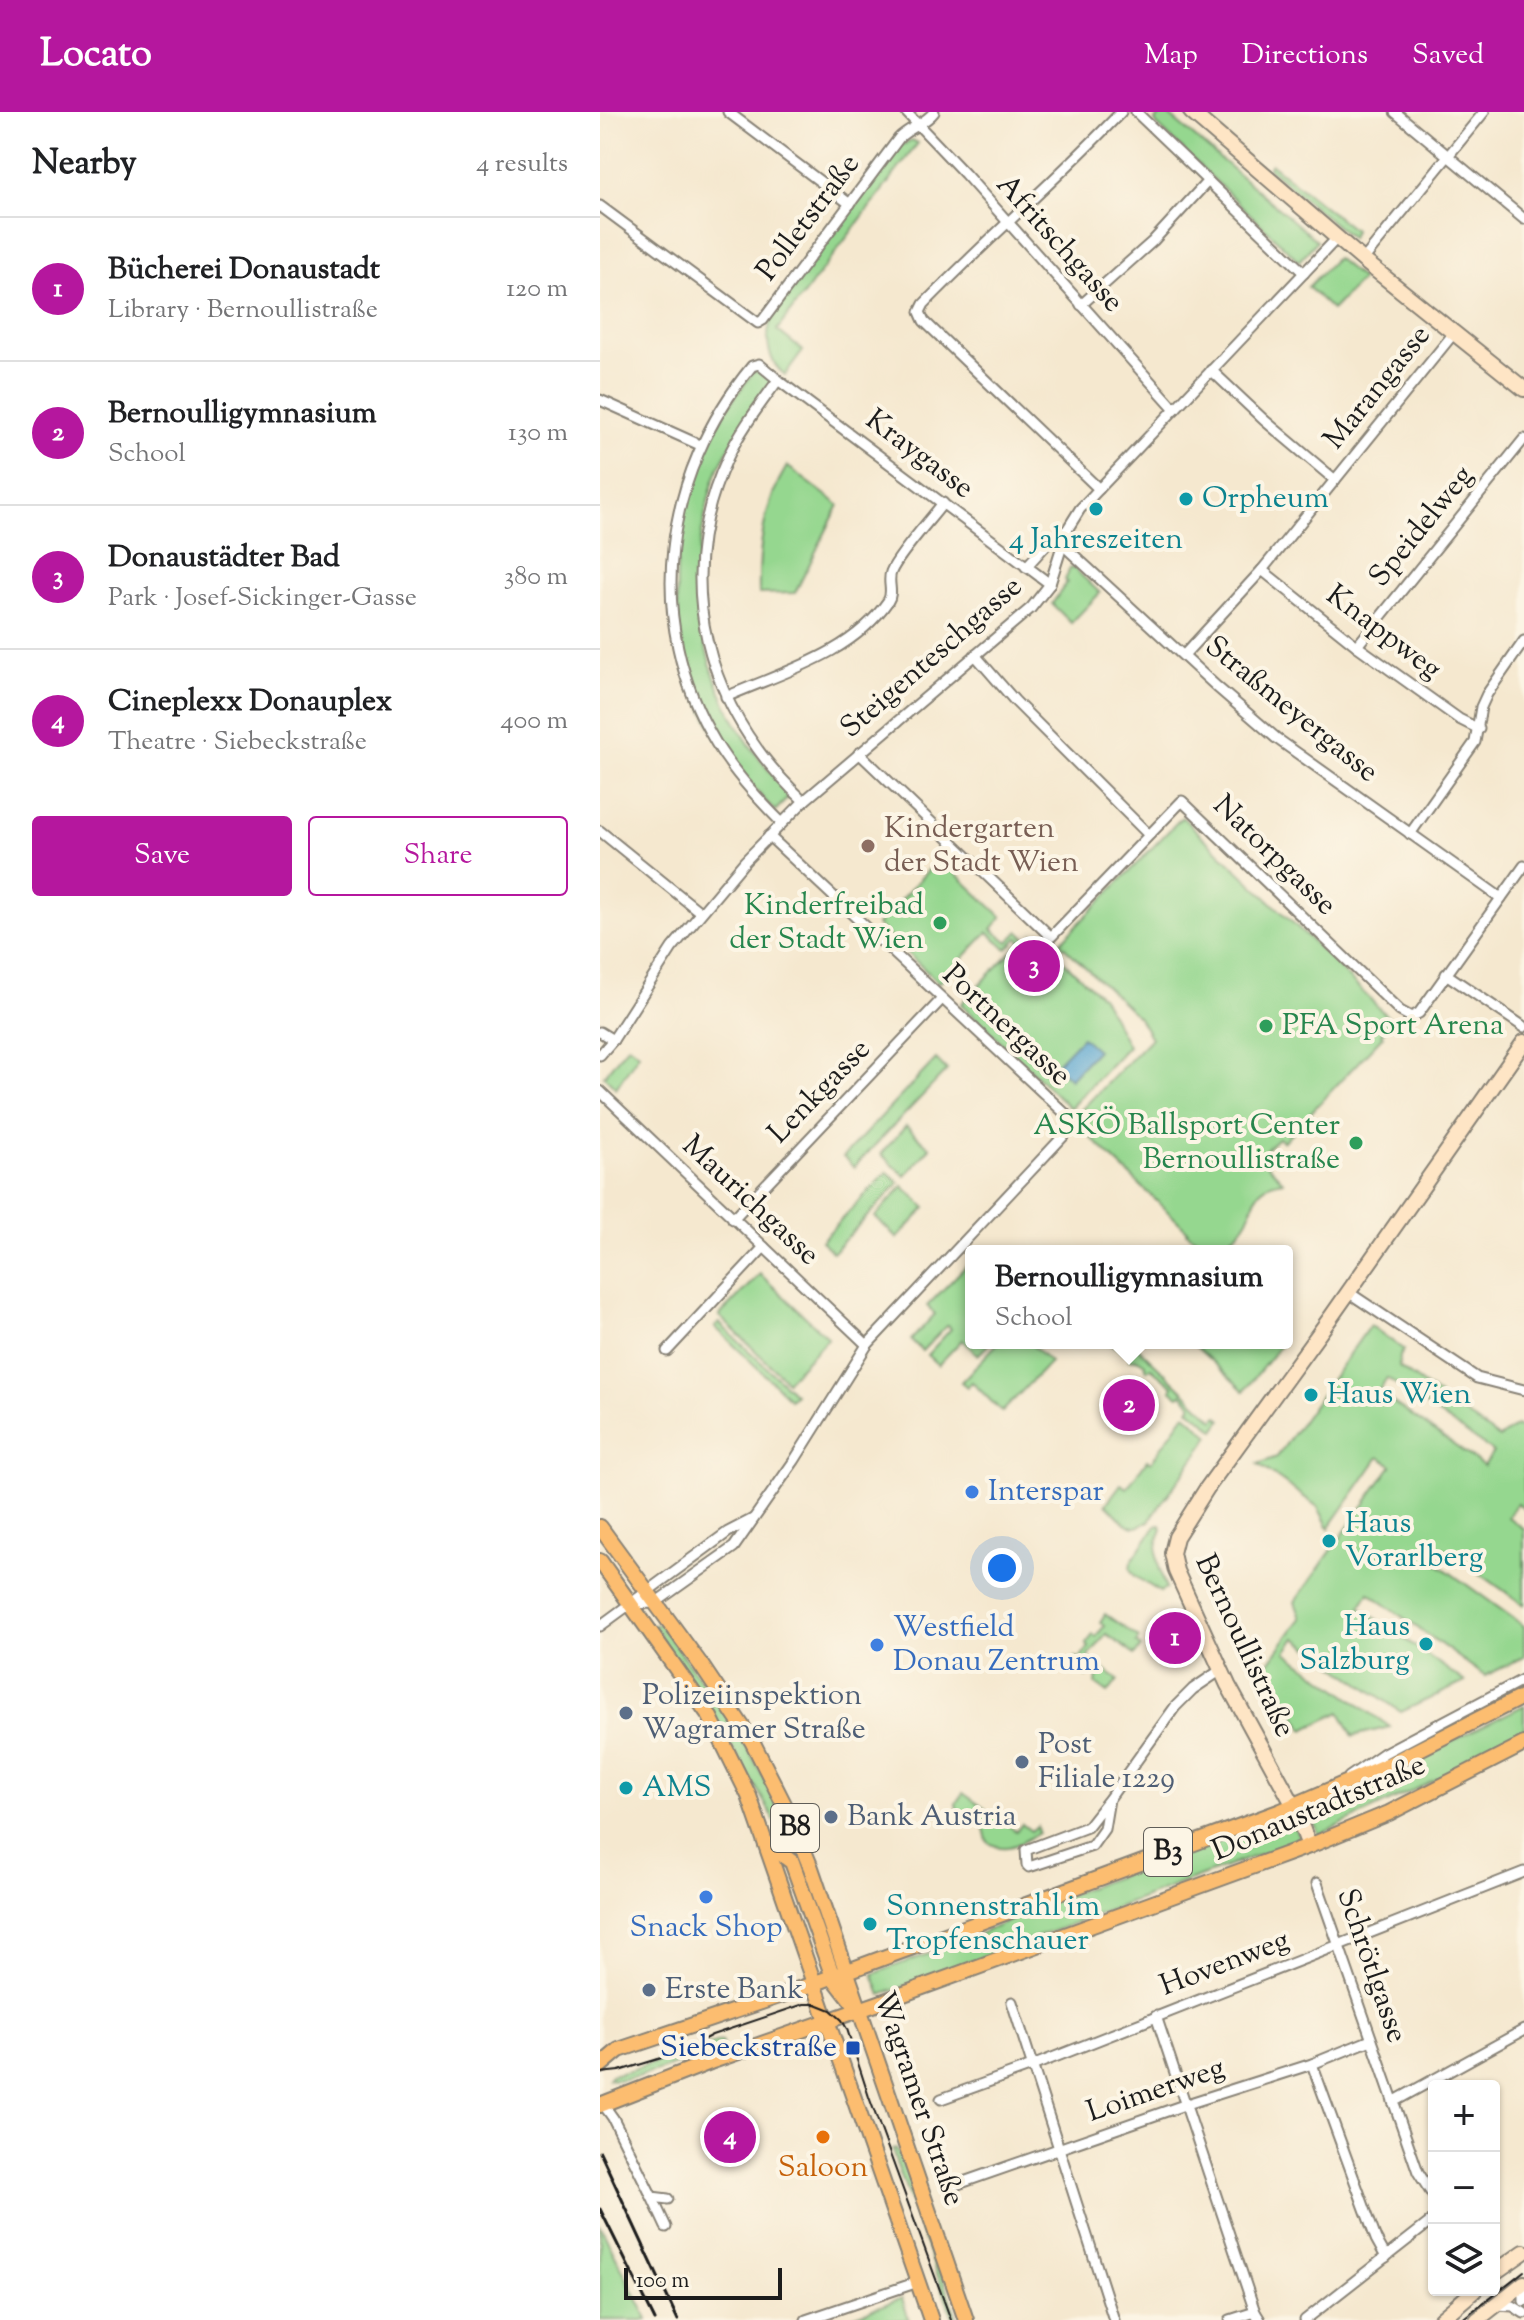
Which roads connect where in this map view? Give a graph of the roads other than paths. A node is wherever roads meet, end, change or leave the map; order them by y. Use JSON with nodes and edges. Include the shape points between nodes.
{"nodes":[{"id":1,"x":728,"y":112,"type":"edge"},
{"id":2,"x":906,"y":112,"type":"edge"},
{"id":3,"x":934,"y":112,"type":"edge"},
{"id":4,"x":1121,"y":112,"type":"edge"},
{"id":5,"x":1191,"y":112,"type":"edge"},
{"id":6,"x":1395,"y":112,"type":"edge"},
{"id":7,"x":1484,"y":112,"type":"edge"},
{"id":8,"x":1143,"y":114,"type":"edge"},
{"id":9,"x":918,"y":125,"type":"junction"},
{"id":10,"x":1447,"y":156,"type":"junction"},
{"id":11,"x":1207,"y":182,"type":"junction"},
{"id":12,"x":850,"y":204,"type":"junction"},
{"id":13,"x":600,"y":206,"type":"edge"},
{"id":14,"x":1524,"y":219,"type":"edge"},
{"id":15,"x":1007,"y":222,"type":"junction"},
{"id":16,"x":1338,"y":237,"type":"junction"},
{"id":17,"x":1363,"y":260,"type":"junction"},
{"id":18,"x":1304,"y":273,"type":"junction"},
{"id":19,"x":1081,"y":305,"type":"junction"},
{"id":20,"x":1454,"y":333,"type":"junction"},
{"id":21,"x":1211,"y":370,"type":"junction"},
{"id":22,"x":778,"y":380,"type":"junction"},
{"id":23,"x":1524,"y":389,"type":"edge"},
{"id":24,"x":600,"y":400,"type":"edge"},
{"id":25,"x":1175,"y":409,"type":"junction"},
{"id":26,"x":1524,"y":439,"type":"edge"},
{"id":27,"x":700,"y":445,"type":"junction"},
{"id":28,"x":1335,"y":480,"type":"junction"},
{"id":29,"x":1099,"y":489,"type":"junction"},
{"id":30,"x":943,"y":503,"type":"junction"},
{"id":31,"x":1067,"y":530,"type":"junction"},
{"id":32,"x":1063,"y":545,"type":"junction"},
{"id":33,"x":1026,"y":567,"type":"junction"},
{"id":34,"x":1262,"y":570,"type":"junction"},
{"id":35,"x":1050,"y":584,"type":"junction"},
{"id":36,"x":1524,"y":641,"type":"edge"},
{"id":37,"x":1357,"y":646,"type":"junction"},
{"id":38,"x":975,"y":655,"type":"junction"},
{"id":39,"x":1184,"y":655,"type":"junction"},
{"id":40,"x":726,"y":697,"type":"junction"},
{"id":41,"x":1479,"y":729,"type":"junction"},
{"id":42,"x":859,"y":753,"type":"junction"},
{"id":43,"x":804,"y":801,"type":"junction"},
{"id":44,"x":782,"y":823,"type":"junction"},
{"id":45,"x":600,"y":831,"type":"edge"},
{"id":46,"x":1148,"y":834,"type":"junction"},
{"id":47,"x":1410,"y":834,"type":"junction"},
{"id":48,"x":769,"y":836,"type":"junction"},
{"id":49,"x":1524,"y":866,"type":"edge"},
{"id":50,"x":1501,"y":898,"type":"junction"},
{"id":51,"x":700,"y":912,"type":"junction"},
{"id":52,"x":1446,"y":974,"type":"junction"},
{"id":53,"x":941,"y":1000,"type":"junction"},
{"id":54,"x":1524,"y":1027,"type":"edge"},
{"id":55,"x":600,"y":1032,"type":"edge"},
{"id":56,"x":613,"y":1040,"type":"junction"},
{"id":57,"x":1524,"y":1042,"type":"edge"},
{"id":58,"x":600,"y":1055,"type":"edge"},
{"id":59,"x":600,"y":1091,"type":"edge"},
{"id":60,"x":733,"y":1219,"type":"junction"},
{"id":61,"x":764,"y":1247,"type":"junction"},
{"id":62,"x":1348,"y":1292,"type":"junction"},
{"id":63,"x":867,"y":1345,"type":"junction"},
{"id":64,"x":667,"y":1351,"type":"dead end"},
{"id":65,"x":1524,"y":1390,"type":"edge"},
{"id":66,"x":756,"y":1518,"type":"junction"},
{"id":67,"x":600,"y":1527,"type":"edge"},
{"id":68,"x":600,"y":1561,"type":"edge"},
{"id":69,"x":651,"y":1597,"type":"junction"},
{"id":70,"x":631,"y":1604,"type":"junction"},
{"id":71,"x":600,"y":1626,"type":"edge"},
{"id":72,"x":1221,"y":1670,"type":"junction"},
{"id":73,"x":1524,"y":1679,"type":"edge"},
{"id":74,"x":1524,"y":1696,"type":"edge"},
{"id":75,"x":1524,"y":1744,"type":"edge"},
{"id":76,"x":1327,"y":1791,"type":"junction"},
{"id":77,"x":1109,"y":1799,"type":"junction"},
{"id":78,"x":1294,"y":1806,"type":"junction"},
{"id":79,"x":767,"y":1843,"type":"junction"},
{"id":80,"x":1309,"y":1846,"type":"junction"},
{"id":81,"x":1524,"y":1872,"type":"edge"},
{"id":82,"x":1317,"y":1883,"type":"dead end"},
{"id":83,"x":1338,"y":1947,"type":"junction"},
{"id":84,"x":840,"y":1974,"type":"junction"},
{"id":85,"x":814,"y":1984,"type":"junction"},
{"id":86,"x":1012,"y":2002,"type":"dead end"},
{"id":87,"x":860,"y":2010,"type":"junction"},
{"id":88,"x":1156,"y":2016,"type":"junction"},
{"id":89,"x":827,"y":2022,"type":"junction"},
{"id":90,"x":1524,"y":2030,"type":"edge"},
{"id":91,"x":1371,"y":2040,"type":"junction"},
{"id":92,"x":1312,"y":2064,"type":"junction"},
{"id":93,"x":600,"y":2066,"type":"edge"},
{"id":94,"x":1032,"y":2066,"type":"junction"},
{"id":95,"x":941,"y":2099,"type":"dead end"},
{"id":96,"x":601,"y":2102,"type":"edge"},
{"id":97,"x":1393,"y":2102,"type":"junction"},
{"id":98,"x":1187,"y":2104,"type":"junction"},
{"id":99,"x":1058,"y":2150,"type":"junction"},
{"id":100,"x":955,"y":2185,"type":"dead end"},
{"id":101,"x":1428,"y":2188,"type":"edge"},
{"id":102,"x":652,"y":2197,"type":"junction"},
{"id":103,"x":668,"y":2199,"type":"dead end"},
{"id":104,"x":1428,"y":2224,"type":"edge"},
{"id":105,"x":666,"y":2227,"type":"dead end"},
{"id":106,"x":1524,"y":2252,"type":"edge"},
{"id":107,"x":1386,"y":2257,"type":"junction"},
{"id":108,"x":1500,"y":2269,"type":"edge"},
{"id":109,"x":918,"y":2282,"type":"junction"},
{"id":110,"x":1524,"y":2286,"type":"edge"},
{"id":111,"x":1468,"y":2296,"type":"edge"},
{"id":112,"x":1524,"y":2301,"type":"edge"},
{"id":113,"x":1494,"y":2306,"type":"junction"},
{"id":114,"x":1524,"y":2313,"type":"edge"},
{"id":115,"x":1257,"y":2316,"type":"edge"},
{"id":116,"x":806,"y":2320,"type":"edge"},
{"id":117,"x":931,"y":2320,"type":"edge"},
{"id":118,"x":966,"y":2320,"type":"edge"},
{"id":119,"x":1114,"y":2320,"type":"edge"},
{"id":120,"x":1230,"y":2320,"type":"edge"},
{"id":121,"x":1305,"y":2320,"type":"edge"},
{"id":122,"x":1440,"y":2320,"type":"edge"},
{"id":123,"x":1477,"y":2320,"type":"edge"}],
"edges":[{"from":1,"to":12,"type":"street"},
{"from":2,"to":9,"type":"street","name":"Afritschgasse"},
{"from":3,"to":9,"type":"street","name":"Polletstraße"},
{"from":4,"to":15,"type":"street"},
{"from":5,"to":16,"type":"street"},
{"from":6,"to":10,"type":"street"},
{"from":7,"to":10,"type":"street"},
{"from":8,"to":11,"type":"street"},
{"from":9,"to":12,"type":"street","name":"Polletstraße","via":[[899,138]]},
{"from":9,"to":15,"type":"street","name":"Afritschgasse"},
{"from":10,"to":14,"type":"street"},
{"from":10,"to":17,"type":"street"},
{"from":11,"to":18,"type":"street"},
{"from":11,"to":19,"type":"street","via":[[1153,241]]},
{"from":12,"to":13,"type":"street","name":"Polletstraße","via":[[758,323]]},
{"from":15,"to":19,"type":"street","name":"Afritschgasse"},
{"from":15,"to":29,"type":"street","via":[[924,304],[921,318]]},
{"from":16,"to":17,"type":"street"},
{"from":16,"to":18,"type":"street","name":"Steigenteschgasse"},
{"from":17,"to":20,"type":"street"},
{"from":18,"to":21,"type":"street","name":"Steigenteschgasse"},
{"from":19,"to":25,"type":"street","name":"Afritschgasse"},
{"from":20,"to":23,"type":"street"},
{"from":20,"to":28,"type":"street","name":"Marangasse"},
{"from":21,"to":25,"type":"street","name":"Steigenteschgasse"},
{"from":21,"to":28,"type":"street"},
{"from":22,"to":27,"type":"street","name":"Kraygasse","via":[[759,364],[752,366]]},
{"from":22,"to":30,"type":"street","name":"Kraygasse"},
{"from":22,"to":40,"type":"street","via":[[728,457],[704,532],[703,623]]},
{"from":24,"to":27,"type":"street"},
{"from":25,"to":29,"type":"street","name":"Steigenteschgasse"},
{"from":26,"to":37,"type":"street","name":"Speidelweg"},
{"from":27,"to":44,"type":"street","via":[[681,499],[673,547],[676,641],[691,691],[716,743]]},
{"from":28,"to":34,"type":"street","name":"Marangasse"},
{"from":29,"to":31,"type":"street","name":"Steigenteschgasse"},
{"from":30,"to":33,"type":"street","name":"Kraygasse"},
{"from":30,"to":40,"type":"street","via":[[892,570],[890,597],[855,638]]},
{"from":31,"to":32,"type":"street","name":"Steigenteschgasse"},
{"from":31,"to":33,"type":"street"},
{"from":32,"to":35,"type":"street","name":"Steigenteschgasse"},
{"from":32,"to":39,"type":"street","name":"Straßmeyergasse"},
{"from":33,"to":35,"type":"street","name":"Kraygasse"},
{"from":34,"to":37,"type":"street","name":"Knappweg"},
{"from":34,"to":39,"type":"street","name":"Marangasse"},
{"from":35,"to":38,"type":"street","name":"Steigenteschgasse","via":[[1031,608]]},
{"from":36,"to":41,"type":"street","via":[[1487,694]]},
{"from":37,"to":41,"type":"street","name":"Knappweg"},
{"from":38,"to":42,"type":"street","name":"Steigenteschgasse"},
{"from":38,"to":46,"type":"street"},
{"from":39,"to":47,"type":"street","name":"Straßmeyergasse","via":[[1276,738]]},
{"from":40,"to":43,"type":"street","via":[[757,751]]},
{"from":41,"to":47,"type":"street"},
{"from":42,"to":43,"type":"street","name":"Steigenteschgasse"},
{"from":42,"to":46,"type":"street","name":"Natorpgasse","via":[[1051,937]]},
{"from":43,"to":44,"type":"street","name":"Steigenteschgasse"},
{"from":44,"to":48,"type":"street","name":"Steigenteschgasse"},
{"from":45,"to":51,"type":"street"},
{"from":46,"to":52,"type":"street","name":"Natorpgasse","via":[[1182,801],[1407,1016],[1416,1016]]},
{"from":47,"to":50,"type":"street","name":"Straßmeyergasse"},
{"from":48,"to":51,"type":"street","name":"Steigenteschgasse"},
{"from":48,"to":53,"type":"street","name":"Portnergasse"},
{"from":49,"to":50,"type":"street"},
{"from":50,"to":52,"type":"street"},
{"from":51,"to":56,"type":"street","name":"Steigenteschgasse"},
{"from":52,"to":54,"type":"street"},
{"from":53,"to":60,"type":"street","name":"Lenkgasse"},
{"from":53,"to":63,"type":"street","name":"Portnergasse","via":[[1071,1119],[1072,1127]]},
{"from":55,"to":56,"type":"street"},
{"from":56,"to":58,"type":"street","name":"Steigenteschgasse"},
{"from":57,"to":62,"type":"street","name":"Bernoullistraße"},
{"from":59,"to":60,"type":"street","name":"Maurichgasse"},
{"from":60,"to":61,"type":"street","name":"Maurichgasse"},
{"from":61,"to":63,"type":"street","name":"Maurichgasse"},
{"from":61,"to":64,"type":"street"},
{"from":62,"to":65,"type":"street","via":[[1477,1378]]},
{"from":62,"to":72,"type":"street","name":"Bernoullistraße","via":[[1176,1537],[1176,1571]]},
{"from":63,"to":66,"type":"street"},
{"from":66,"to":69,"type":"street","via":[[728,1532]]},
{"from":66,"to":69,"type":"street","via":[[734,1547]]},
{"from":67,"to":69,"type":"main road","name":"Wagramer Straße","number":"B8"},
{"from":68,"to":70,"type":"main road","name":"Wagramer Straße","number":"B8"},
{"from":69,"to":70,"type":"street"},
{"from":69,"to":84,"type":"main road","name":"Wagramer Straße","number":"B8","via":[[738,1719],[770,1774],[811,1868]]},
{"from":70,"to":71,"type":"street"},
{"from":70,"to":79,"type":"main road","name":"Wagramer Straße","number":"B8","via":[[720,1736]]},
{"from":72,"to":77,"type":"street","via":[[1175,1707]]},
{"from":72,"to":78,"type":"street","name":"Bernoullistraße"},
{"from":73,"to":76,"type":"street","name":"Donaustadtstraße","via":[[1384,1753]]},
{"from":74,"to":76,"type":"main road","name":"Donaustadtstraße","number":"B3"},
{"from":75,"to":80,"type":"main road","name":"Donaustadtstraße","number":"B3","via":[[1389,1813]]},
{"from":76,"to":78,"type":"main road","name":"Donaustadtstraße","number":"B3"},
{"from":77,"to":77,"type":"street","via":[[1087,1827],[1026,1850],[1027,1865],[1092,1846],[1104,1829]]},
{"from":78,"to":80,"type":"street","name":"Bernoullistraße"},
{"from":78,"to":84,"type":"main road","name":"Donaustadtstraße","number":"B3"},
{"from":79,"to":84,"type":"main road","via":[[792,1862]]},
{"from":79,"to":85,"type":"main road","name":"Wagramer Straße","number":"B8"},
{"from":80,"to":87,"type":"main road","name":"Donaustadtstraße","number":"B3"},
{"from":81,"to":83,"type":"street","name":"Hovenweg"},
{"from":82,"to":83,"type":"street","name":"Schrötlgasse"},
{"from":83,"to":88,"type":"street","name":"Hovenweg"},
{"from":83,"to":91,"type":"street","name":"Schrötlgasse"},
{"from":84,"to":85,"type":"main road","number":"B3"},
{"from":84,"to":87,"type":"main road","name":"Wagramer Straße","number":"B8"},
{"from":85,"to":89,"type":"main road","name":"Wagramer Straße","number":"B8"},
{"from":85,"to":93,"type":"main road","number":"B3","via":[[619,2050]]},
{"from":86,"to":94,"type":"street"},
{"from":87,"to":89,"type":"main road","number":"B3"},
{"from":87,"to":118,"type":"main road","name":"Wagramer Straße","number":"B8"},
{"from":88,"to":94,"type":"street","name":"Hovenweg"},
{"from":88,"to":98,"type":"street"},
{"from":89,"to":96,"type":"main road","number":"B3"},
{"from":89,"to":109,"type":"main road","name":"Wagramer Straße","number":"B8"},
{"from":90,"to":97,"type":"street"},
{"from":91,"to":92,"type":"street","name":"Loimerweg"},
{"from":91,"to":97,"type":"street","name":"Schrötlgasse"},
{"from":92,"to":98,"type":"street","name":"Loimerweg"},
{"from":92,"to":107,"type":"street"},
{"from":94,"to":95,"type":"street","name":"Hovenweg"},
{"from":94,"to":99,"type":"street"},
{"from":96,"to":102,"type":"street"},
{"from":97,"to":101,"type":"street","name":"Schrötlgasse"},
{"from":98,"to":99,"type":"street","name":"Loimerweg"},
{"from":98,"to":115,"type":"street"},
{"from":99,"to":100,"type":"street","name":"Loimerweg"},
{"from":99,"to":119,"type":"street"},
{"from":102,"to":103,"type":"street"},
{"from":102,"to":105,"type":"street"},
{"from":104,"to":107,"type":"street"},
{"from":106,"to":108,"type":"street"},
{"from":107,"to":121,"type":"street"},
{"from":109,"to":116,"type":"street"},
{"from":109,"to":117,"type":"main road","name":"Wagramer Straße","number":"B8"},
{"from":110,"to":112,"type":"street"},
{"from":110,"to":113,"type":"street"},
{"from":111,"to":122,"type":"street"},
{"from":113,"to":114,"type":"street","via":[[1507,2304]]},
{"from":113,"to":123,"type":"street"},
{"from":115,"to":120,"type":"street"}]}
